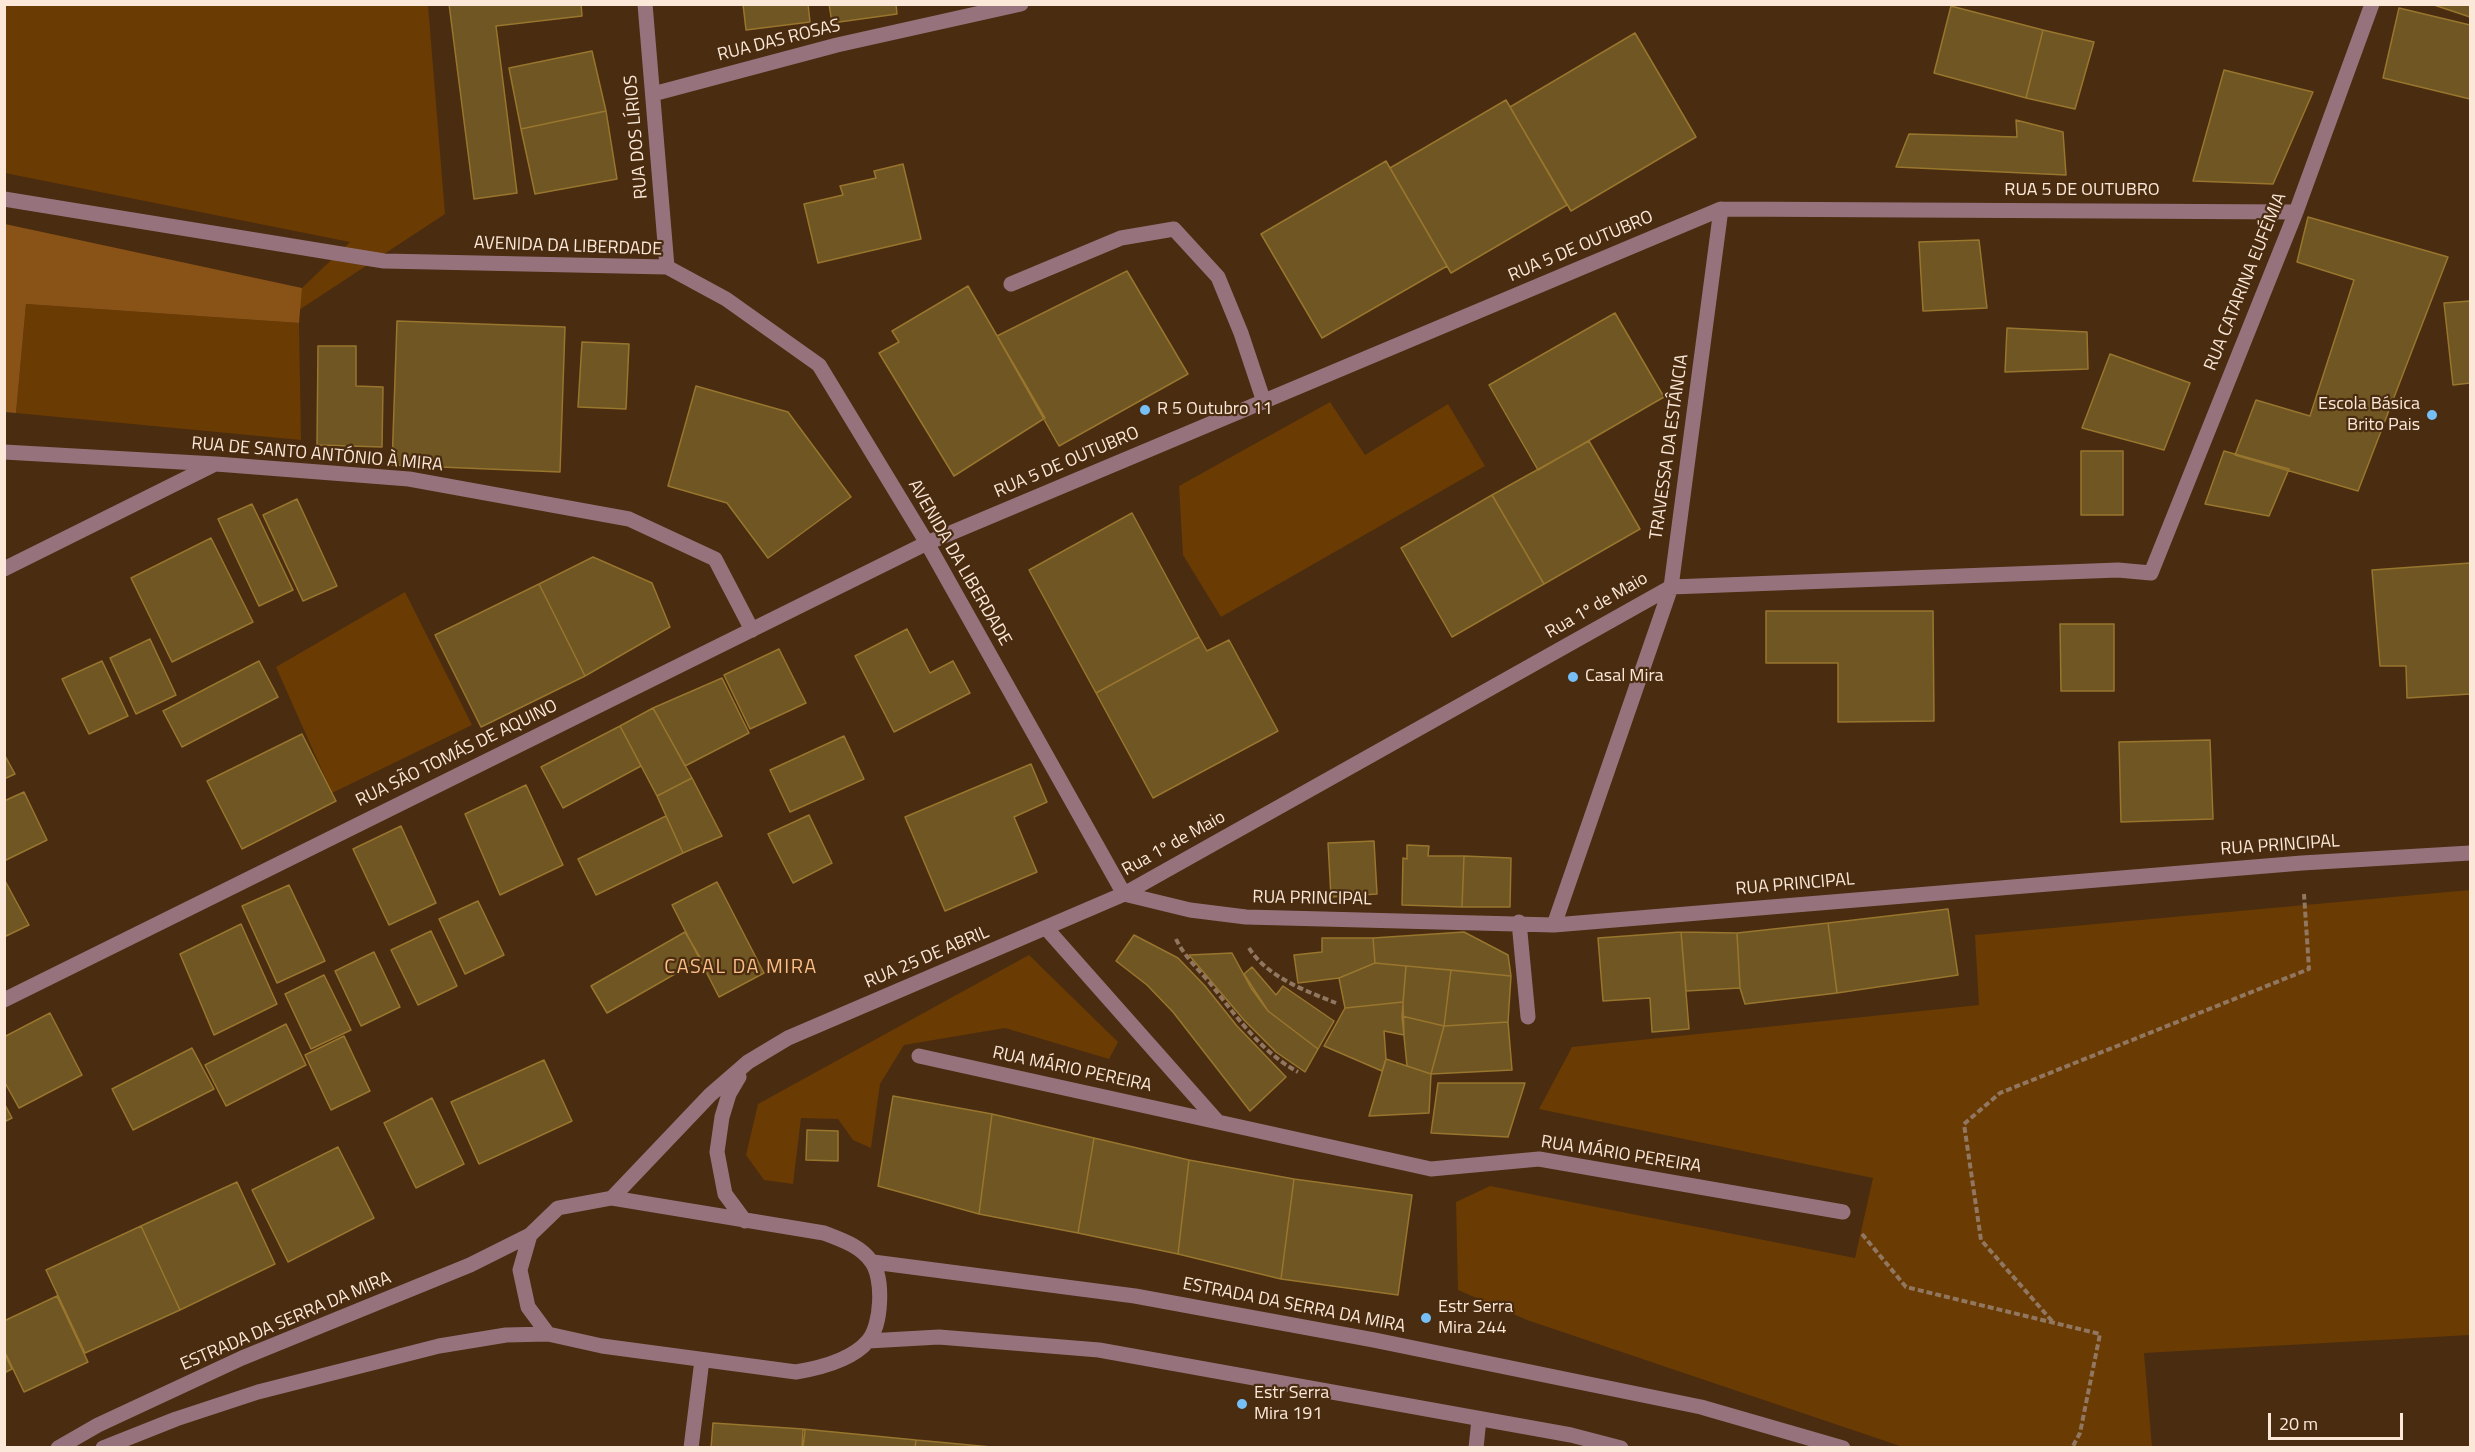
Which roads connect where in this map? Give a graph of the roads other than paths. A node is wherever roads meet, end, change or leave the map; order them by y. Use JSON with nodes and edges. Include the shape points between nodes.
{"nodes":[{"id":1,"x":645,"y":4,"type":"edge"},
{"id":2,"x":1021,"y":4,"type":"edge"},
{"id":3,"x":2373,"y":4,"type":"edge"},
{"id":4,"x":653,"y":94,"type":"junction"},
{"id":5,"x":4,"y":199,"type":"edge"},
{"id":6,"x":1721,"y":208,"type":"junction"},
{"id":7,"x":2296,"y":212,"type":"junction"},
{"id":8,"x":667,"y":267,"type":"junction"},
{"id":9,"x":1011,"y":284,"type":"dead end"},
{"id":10,"x":1264,"y":402,"type":"junction"},
{"id":11,"x":4,"y":452,"type":"edge"},
{"id":12,"x":216,"y":464,"type":"junction"},
{"id":13,"x":927,"y":543,"type":"junction"},
{"id":14,"x":4,"y":569,"type":"edge"},
{"id":15,"x":2151,"y":573,"type":"joint"},
{"id":16,"x":1671,"y":587,"type":"junction"},
{"id":17,"x":752,"y":630,"type":"junction"},
{"id":18,"x":2470,"y":854,"type":"edge"},
{"id":19,"x":1124,"y":894,"type":"junction"},
{"id":20,"x":1519,"y":922,"type":"junction"},
{"id":21,"x":1554,"y":925,"type":"junction"},
{"id":22,"x":1046,"y":928,"type":"junction"},
{"id":23,"x":4,"y":1000,"type":"edge"},
{"id":24,"x":1528,"y":1017,"type":"dead end"},
{"id":25,"x":919,"y":1056,"type":"dead end"},
{"id":26,"x":748,"y":1062,"type":"junction"},
{"id":27,"x":1217,"y":1121,"type":"junction"},
{"id":28,"x":612,"y":1198,"type":"junction"},
{"id":29,"x":1843,"y":1212,"type":"road end"},
{"id":30,"x":745,"y":1221,"type":"junction"},
{"id":31,"x":530,"y":1235,"type":"junction"},
{"id":32,"x":873,"y":1262,"type":"junction"},
{"id":33,"x":548,"y":1334,"type":"junction"},
{"id":34,"x":868,"y":1341,"type":"junction"},
{"id":35,"x":702,"y":1360,"type":"junction"},
{"id":36,"x":1479,"y":1419,"type":"junction"},
{"id":37,"x":58,"y":1448,"type":"edge"},
{"id":38,"x":103,"y":1448,"type":"edge"},
{"id":39,"x":691,"y":1448,"type":"edge"},
{"id":40,"x":1476,"y":1448,"type":"edge"},
{"id":41,"x":1621,"y":1448,"type":"edge"},
{"id":42,"x":1843,"y":1448,"type":"edge"}],
"edges":[{"from":1,"to":4,"type":"street","name":"RUA DOS LÍRIOS"},
{"from":2,"to":4,"type":"street","name":"RUA DAS ROSAS","via":[[837,45]]},
{"from":3,"to":7,"type":"street","name":"RUA CATARINA EUFÉMIA"},
{"from":4,"to":8,"type":"street","name":"RUA DOS LÍRIOS"},
{"from":5,"to":8,"type":"street","name":"AVENIDA DA LIBERDADE","via":[[384,261]]},
{"from":6,"to":7,"type":"street","name":"RUA 5 DE OUTUBRO"},
{"from":6,"to":10,"type":"street","name":"RUA 5 DE OUTUBRO"},
{"from":6,"to":16,"type":"street","name":"TRAVESSA DA ESTÂNCIA"},
{"from":7,"to":15,"type":"street","name":"RUA CATARINA EUFÉMIA"},
{"from":8,"to":13,"type":"street","name":"AVENIDA DA LIBERDADE","via":[[726,299],[819,365]]},
{"from":9,"to":10,"type":"street","via":[[1120,238],[1174,229],[1218,277]]},
{"from":10,"to":13,"type":"street","name":"RUA 5 DE OUTUBRO"},
{"from":11,"to":12,"type":"street","name":"RUA DE SANTO ANTÓNIO À MIRA"},
{"from":12,"to":14,"type":"street"},
{"from":12,"to":17,"type":"street","name":"RUA DE SANTO ANTÓNIO À MIRA","via":[[409,479],[629,519],[715,559]]},
{"from":13,"to":17,"type":"street","name":"RUA SÃO TOMÁS DE AQUINO"},
{"from":13,"to":19,"type":"street","name":"AVENIDA DA LIBERDADE"},
{"from":15,"to":16,"type":"street","name":"Rua 1º de Maio","via":[[2118,570]]},
{"from":16,"to":19,"type":"street","name":"Rua 1º de Maio"},
{"from":16,"to":21,"type":"street","name":"TRAVESSA DA ESTÂNCIA"},
{"from":17,"to":23,"type":"street","name":"RUA SÃO TOMÁS DE AQUINO"},
{"from":18,"to":21,"type":"street","name":"RUA PRINCIPAL","via":[[2302,863]]},
{"from":19,"to":20,"type":"street","name":"RUA PRINCIPAL","via":[[1246,918]]},
{"from":19,"to":22,"type":"street","name":"RUA 25 DE ABRIL"},
{"from":20,"to":21,"type":"street","name":"RUA PRINCIPAL"},
{"from":20,"to":24,"type":"street"},
{"from":22,"to":26,"type":"street","name":"RUA 25 DE ABRIL","via":[[788,1038]]},
{"from":22,"to":27,"type":"street","name":"RUA MÁRIO PEREIRA"},
{"from":25,"to":27,"type":"street","name":"RUA MÁRIO PEREIRA"},
{"from":26,"to":28,"type":"street","name":"RUA 25 DE ABRIL","via":[[710,1095]]},
{"from":26,"to":30,"type":"street","via":[[729,1094],[717,1152],[725,1194]]},
{"from":27,"to":29,"type":"street","name":"RUA MÁRIO PEREIRA","via":[[1431,1169],[1539,1159]]},
{"from":28,"to":30,"type":"street","name":"ESTRADA DA SERRA DA MIRA"},
{"from":28,"to":31,"type":"street","name":"ESTRADA DA SERRA DA MIRA","via":[[558,1208]]},
{"from":30,"to":32,"type":"street","name":"ESTRADA DA SERRA DA MIRA","via":[[824,1233],[855,1246]]},
{"from":31,"to":33,"type":"street","via":[[520,1270],[528,1307]]},
{"from":31,"to":37,"type":"street","name":"ESTRADA DA SERRA DA MIRA","via":[[470,1265],[242,1358],[98,1425]]},
{"from":32,"to":34,"type":"street","via":[[881,1297]]},
{"from":32,"to":42,"type":"street","name":"ESTRADA DA SERRA DA MIRA","via":[[1135,1296],[1374,1340],[1701,1407]]},
{"from":33,"to":35,"type":"street"},
{"from":33,"to":38,"type":"street","via":[[495,1336],[367,1363],[258,1392]]},
{"from":34,"to":35,"type":"street","via":[[826,1366],[796,1372]]},
{"from":34,"to":36,"type":"street","via":[[939,1337],[1099,1350]]},
{"from":35,"to":39,"type":"street"},
{"from":36,"to":40,"type":"street"},
{"from":36,"to":41,"type":"street"}]}
